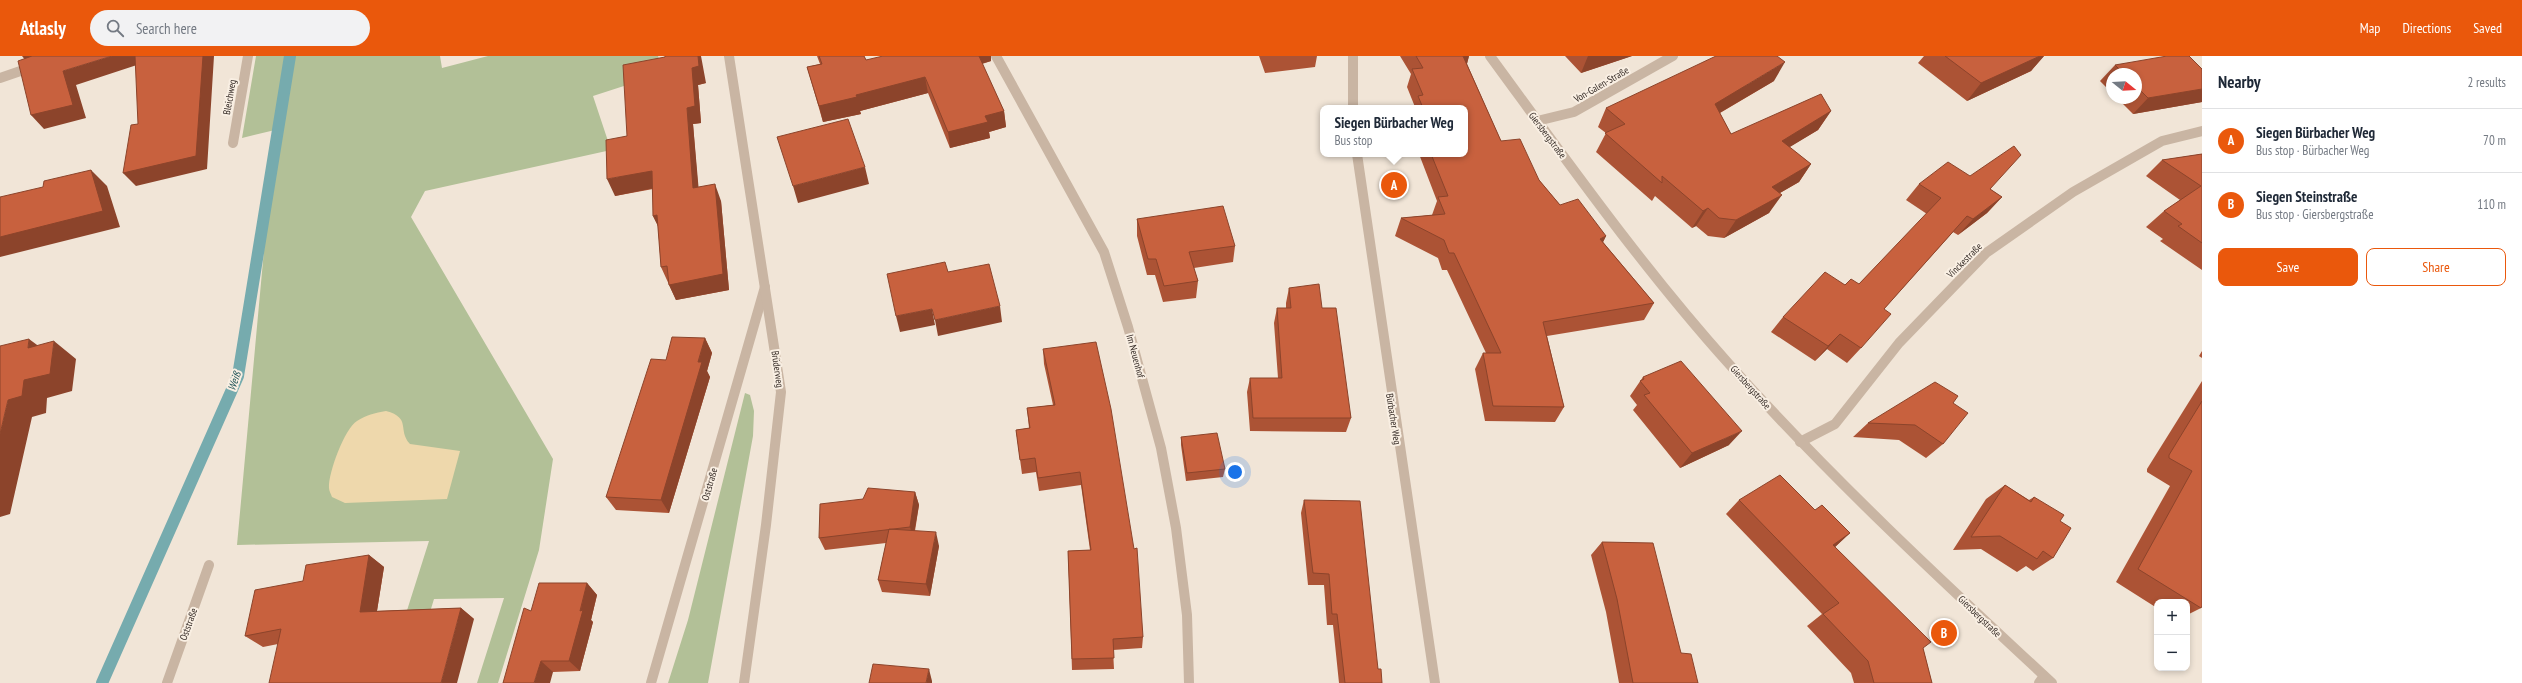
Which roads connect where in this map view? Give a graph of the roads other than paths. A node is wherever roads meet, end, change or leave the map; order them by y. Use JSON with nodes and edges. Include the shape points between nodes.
{"nodes":[{"id":1,"x":248,"y":56,"type":"edge"},
{"id":2,"x":729,"y":56,"type":"edge"},
{"id":3,"x":996,"y":56,"type":"edge"},
{"id":4,"x":1353,"y":56,"type":"edge"},
{"id":5,"x":1490,"y":56,"type":"edge"},
{"id":6,"x":1673,"y":56,"type":"edge"},
{"id":7,"x":43,"y":63,"type":"edge"},
{"id":8,"x":0,"y":78,"type":"edge"},
{"id":9,"x":1353,"y":105,"type":"edge"},
{"id":10,"x":1537,"y":121,"type":"junction"},
{"id":11,"x":2202,"y":131,"type":"edge"},
{"id":12,"x":233,"y":143,"type":"dead end"},
{"id":13,"x":1357,"y":157,"type":"edge"},
{"id":14,"x":766,"y":285,"type":"junction"},
{"id":15,"x":1800,"y":442,"type":"junction"},
{"id":16,"x":209,"y":565,"type":"dead end"},
{"id":17,"x":2045,"y":681,"type":"edge"},
{"id":18,"x":167,"y":683,"type":"edge"},
{"id":19,"x":651,"y":683,"type":"edge"},
{"id":20,"x":744,"y":683,"type":"edge"},
{"id":21,"x":1189,"y":683,"type":"edge"},
{"id":22,"x":1435,"y":683,"type":"edge"}],
"edges":[{"from":1,"to":12,"type":"street","name":"Bleichweg"},
{"from":2,"to":14,"type":"street","name":"Brüderweg"},
{"from":3,"to":21,"type":"street","name":"Im Neuenhof","via":[[1104,252],[1128,327],[1161,448],[1176,528],[1187,615]]},
{"from":4,"to":9,"type":"street"},
{"from":5,"to":10,"type":"street","name":"Giersbergstraße"},
{"from":6,"to":10,"type":"street","name":"Von-Galen-Straße","via":[[1574,112]]},
{"from":7,"to":8,"type":"street"},
{"from":10,"to":15,"type":"street","name":"Giersbergstraße","via":[[1672,296]]},
{"from":11,"to":15,"type":"street","name":"Vinckestraße","via":[[2162,141],[2073,192],[1986,253],[1899,343],[1835,424]]},
{"from":13,"to":22,"type":"street","name":"Bürbacher Weg"},
{"from":14,"to":19,"type":"street","name":"Oststraße"},
{"from":14,"to":20,"type":"street","name":"Brüderweg","via":[[781,392]]},
{"from":15,"to":17,"type":"street","name":"Giersbergstraße"},
{"from":16,"to":18,"type":"street","name":"Oststraße"}]}
